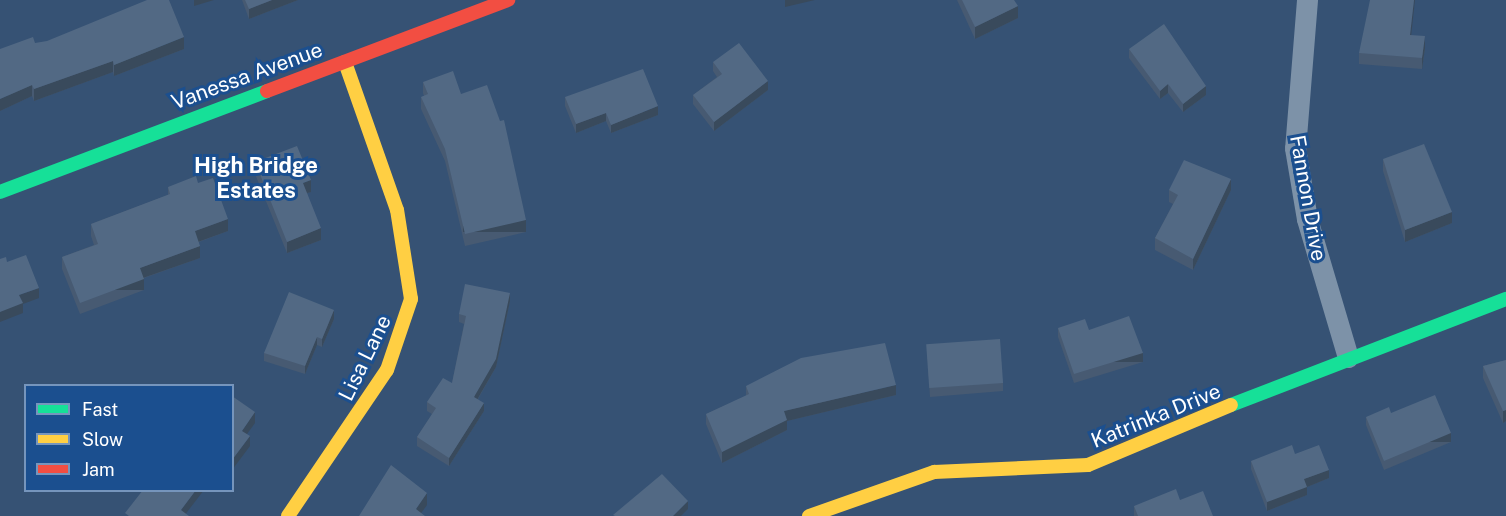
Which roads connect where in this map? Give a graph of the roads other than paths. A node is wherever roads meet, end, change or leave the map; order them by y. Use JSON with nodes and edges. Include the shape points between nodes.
{"nodes":[{"id":1,"x":508,"y":0,"type":"edge"},
{"id":2,"x":1308,"y":0,"type":"edge"},
{"id":3,"x":345,"y":62,"type":"junction"},
{"id":4,"x":0,"y":192,"type":"edge"},
{"id":5,"x":1506,"y":299,"type":"edge"},
{"id":6,"x":1348,"y":357,"type":"junction"},
{"id":7,"x":288,"y":516,"type":"edge"},
{"id":8,"x":809,"y":516,"type":"edge"}],
"edges":[{"from":1,"to":3,"type":"street","name":"Vanessa Avenue"},
{"from":2,"to":6,"type":"street","name":"Fannon Drive","via":[[1295,148],[1307,219]]},
{"from":3,"to":4,"type":"street","name":"Vanessa Avenue"},
{"from":3,"to":7,"type":"street","name":"Lisa Lane","via":[[397,210],[411,299],[387,370]]},
{"from":5,"to":6,"type":"street","name":"Katrinka Drive"},
{"from":6,"to":8,"type":"street","name":"Katrinka Drive","via":[[1088,465],[934,472],[844,499]]}]}
